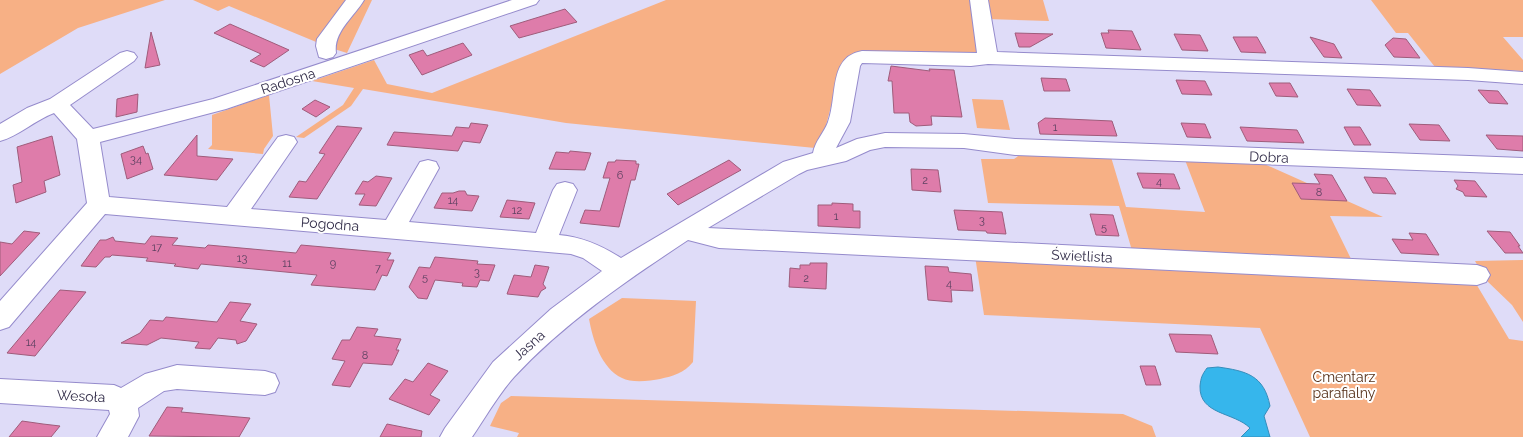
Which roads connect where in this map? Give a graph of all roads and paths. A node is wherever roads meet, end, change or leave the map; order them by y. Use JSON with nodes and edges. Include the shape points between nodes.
{"nodes":[{"id":1,"x":355,"y":0,"type":"edge"},
{"id":2,"x":530,"y":0,"type":"edge"},
{"id":3,"x":979,"y":0,"type":"edge"},
{"id":4,"x":326,"y":53,"type":"dead end"},
{"id":5,"x":127,"y":57,"type":"dead end"},
{"id":6,"x":988,"y":58,"type":"junction"},
{"id":7,"x":1523,"y":78,"type":"edge"},
{"id":8,"x":57,"y":104,"type":"junction"},
{"id":9,"x":0,"y":134,"type":"edge"},
{"id":10,"x":88,"y":138,"type":"junction"},
{"id":11,"x":286,"y":142,"type":"dead end"},
{"id":12,"x":823,"y":160,"type":"junction"},
{"id":13,"x":1523,"y":166,"type":"edge"},
{"id":14,"x":428,"y":168,"type":"dead end"},
{"id":15,"x":565,"y":190,"type":"dead end"},
{"id":16,"x":98,"y":205,"type":"junction"},
{"id":17,"x":233,"y":217,"type":"junction"},
{"id":18,"x":689,"y":228,"type":"junction"},
{"id":19,"x":393,"y":229,"type":"junction"},
{"id":20,"x":544,"y":243,"type":"junction"},
{"id":21,"x":621,"y":271,"type":"junction"},
{"id":22,"x":1477,"y":275,"type":"dead end"},
{"id":23,"x":0,"y":319,"type":"edge"},
{"id":24,"x":265,"y":383,"type":"dead end"},
{"id":25,"x":0,"y":391,"type":"edge"},
{"id":26,"x":123,"y":403,"type":"junction"},
{"id":27,"x":112,"y":437,"type":"edge"},
{"id":28,"x":455,"y":437,"type":"edge"}],
"edges":[{"from":1,"to":4,"type":"street","via":[[330,34],[324,48]]},
{"from":2,"to":10,"type":"street","name":"Radosna","via":[[219,104]]},
{"from":3,"to":6,"type":"street"},
{"from":5,"to":8,"type":"street"},
{"from":6,"to":7,"type":"street"},
{"from":6,"to":12,"type":"street","via":[[856,58],[850,64],[839,122],[825,146]]},
{"from":8,"to":9,"type":"street","via":[[34,113]]},
{"from":8,"to":10,"type":"street"},
{"from":10,"to":16,"type":"street"},
{"from":11,"to":17,"type":"street"},
{"from":12,"to":13,"type":"street","name":"Dobra","via":[[885,140]]},
{"from":12,"to":18,"type":"street","name":"Jasna","via":[[791,168]]},
{"from":14,"to":19,"type":"street"},
{"from":15,"to":20,"type":"street"},
{"from":16,"to":17,"type":"street","name":"Pogodna"},
{"from":16,"to":23,"type":"street"},
{"from":17,"to":19,"type":"street","name":"Pogodna"},
{"from":18,"to":21,"type":"street","name":"Jasna"},
{"from":18,"to":22,"type":"street","name":"Świetlista","via":[[698,235],[719,239]]},
{"from":19,"to":20,"type":"street","name":"Pogodna"},
{"from":20,"to":21,"type":"street","name":"Pogodna","via":[[585,248]]},
{"from":21,"to":28,"type":"street","name":"Jasna","via":[[560,317],[503,370]]},
{"from":24,"to":26,"type":"street","via":[[177,376],[148,385]]},
{"from":25,"to":26,"type":"street","name":"Wesoła","via":[[114,398]]},
{"from":26,"to":27,"type":"street","name":"Wesoła","via":[[124,417]]}]}
